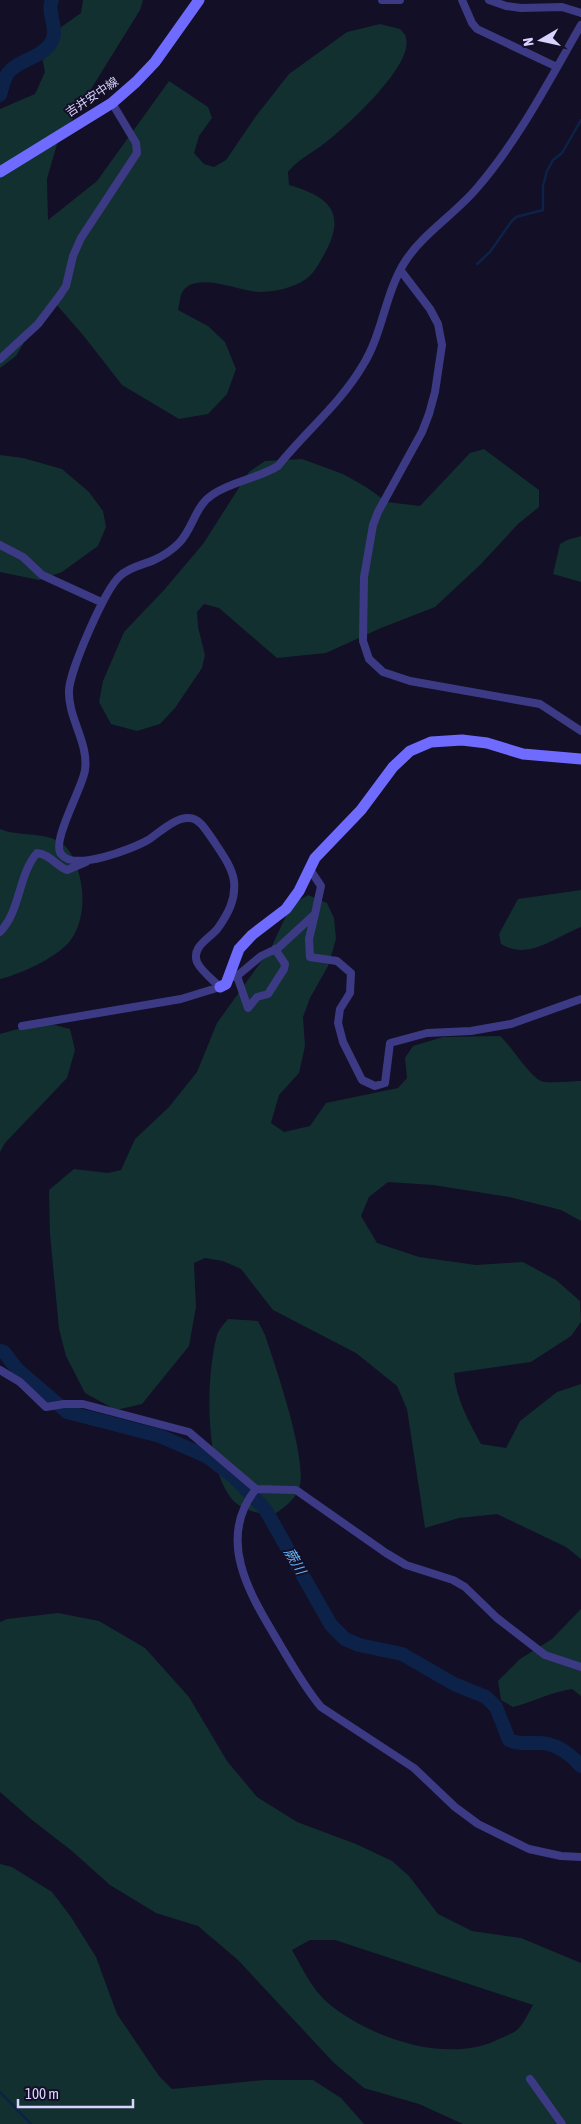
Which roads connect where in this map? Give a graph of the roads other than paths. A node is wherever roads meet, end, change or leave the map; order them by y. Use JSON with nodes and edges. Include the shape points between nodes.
{"nodes":[{"id":1,"x":199,"y":0,"type":"edge"},
{"id":2,"x":382,"y":0,"type":"edge"},
{"id":3,"x":400,"y":0,"type":"edge"},
{"id":4,"x":462,"y":0,"type":"edge"},
{"id":5,"x":489,"y":0,"type":"edge"},
{"id":6,"x":581,"y":14,"type":"edge"},
{"id":7,"x":581,"y":26,"type":"edge"},
{"id":8,"x":557,"y":67,"type":"junction"},
{"id":9,"x":112,"y":103,"type":"junction"},
{"id":10,"x":1,"y":171,"type":"edge"},
{"id":11,"x":401,"y":271,"type":"junction"},
{"id":12,"x":0,"y":358,"type":"edge"},
{"id":13,"x":0,"y":545,"type":"edge"},
{"id":14,"x":101,"y":602,"type":"junction"},
{"id":15,"x":581,"y":731,"type":"edge"},
{"id":16,"x":581,"y":760,"type":"edge"},
{"id":17,"x":91,"y":860,"type":"junction"},
{"id":18,"x":309,"y":868,"type":"junction"},
{"id":19,"x":315,"y":914,"type":"junction"},
{"id":20,"x":0,"y":932,"type":"edge"},
{"id":21,"x":275,"y":949,"type":"junction"},
{"id":22,"x":233,"y":976,"type":"junction"},
{"id":23,"x":220,"y":987,"type":"junction"},
{"id":24,"x":581,"y":1000,"type":"edge"},
{"id":25,"x":22,"y":1026,"type":"dead end"},
{"id":26,"x":0,"y":1370,"type":"edge"},
{"id":27,"x":256,"y":1489,"type":"junction"},
{"id":28,"x":581,"y":1667,"type":"edge"},
{"id":29,"x":581,"y":1857,"type":"edge"},
{"id":30,"x":530,"y":2079,"type":"dead end"},
{"id":31,"x":562,"y":2124,"type":"edge"}],
"edges":[{"from":1,"to":9,"type":"street","name":"吉井安中線","via":[[155,62]]},
{"from":2,"to":3,"type":"street"},
{"from":4,"to":8,"type":"street","via":[[477,29]]},
{"from":5,"to":6,"type":"street","via":[[514,7],[562,7]]},
{"from":7,"to":8,"type":"street"},
{"from":8,"to":11,"type":"street","via":[[504,153],[477,188],[426,236],[405,261]]},
{"from":9,"to":10,"type":"street","name":"吉井安中線"},
{"from":9,"to":12,"type":"street","via":[[136,142],[137,152],[81,238],[66,286],[38,324]]},
{"from":11,"to":14,"type":"street","via":[[363,366],[340,397],[278,466],[210,496],[199,507],[181,540],[156,559],[120,576]]},
{"from":11,"to":15,"type":"street","via":[[430,309],[438,324],[442,345],[435,392],[426,423],[373,525],[364,577],[363,641],[369,659],[383,672],[410,681],[540,704]]},
{"from":13,"to":14,"type":"street","via":[[42,575]]},
{"from":14,"to":17,"type":"street","via":[[70,681],[70,701],[86,768],[58,846],[67,859]]},
{"from":16,"to":18,"type":"street","via":[[523,754],[476,741],[442,741],[419,746],[400,759],[361,810]]},
{"from":17,"to":20,"type":"street","via":[[67,870],[45,853],[37,853],[28,868],[9,922]]},
{"from":17,"to":23,"type":"street","via":[[131,849],[179,820],[197,820],[214,842],[234,880],[233,902],[217,930],[198,949],[196,957]]},
{"from":18,"to":19,"type":"street","via":[[321,886]]},
{"from":18,"to":22,"type":"street","via":[[299,891],[286,909],[252,934],[239,949]]},
{"from":19,"to":21,"type":"street"},
{"from":19,"to":24,"type":"street","via":[[309,939],[310,957],[337,961],[350,973],[350,993],[340,1009],[338,1023],[343,1042],[362,1080],[375,1086],[385,1083],[390,1043],[427,1033],[470,1031],[511,1024]]},
{"from":21,"to":22,"type":"street"},
{"from":21,"to":22,"type":"street","via":[[285,964],[284,969],[268,994],[257,997],[248,1008]]},
{"from":22,"to":23,"type":"street"},
{"from":23,"to":25,"type":"street","via":[[181,999]]},
{"from":26,"to":27,"type":"street","via":[[20,1382],[46,1407],[83,1404],[189,1432]]},
{"from":27,"to":28,"type":"street","via":[[296,1490],[406,1565],[465,1587],[497,1618],[545,1655]]},
{"from":27,"to":29,"type":"street","via":[[245,1502],[240,1515],[237,1540],[242,1574],[312,1697],[321,1707],[414,1768],[478,1824],[529,1849]]},
{"from":30,"to":31,"type":"street"}]}
